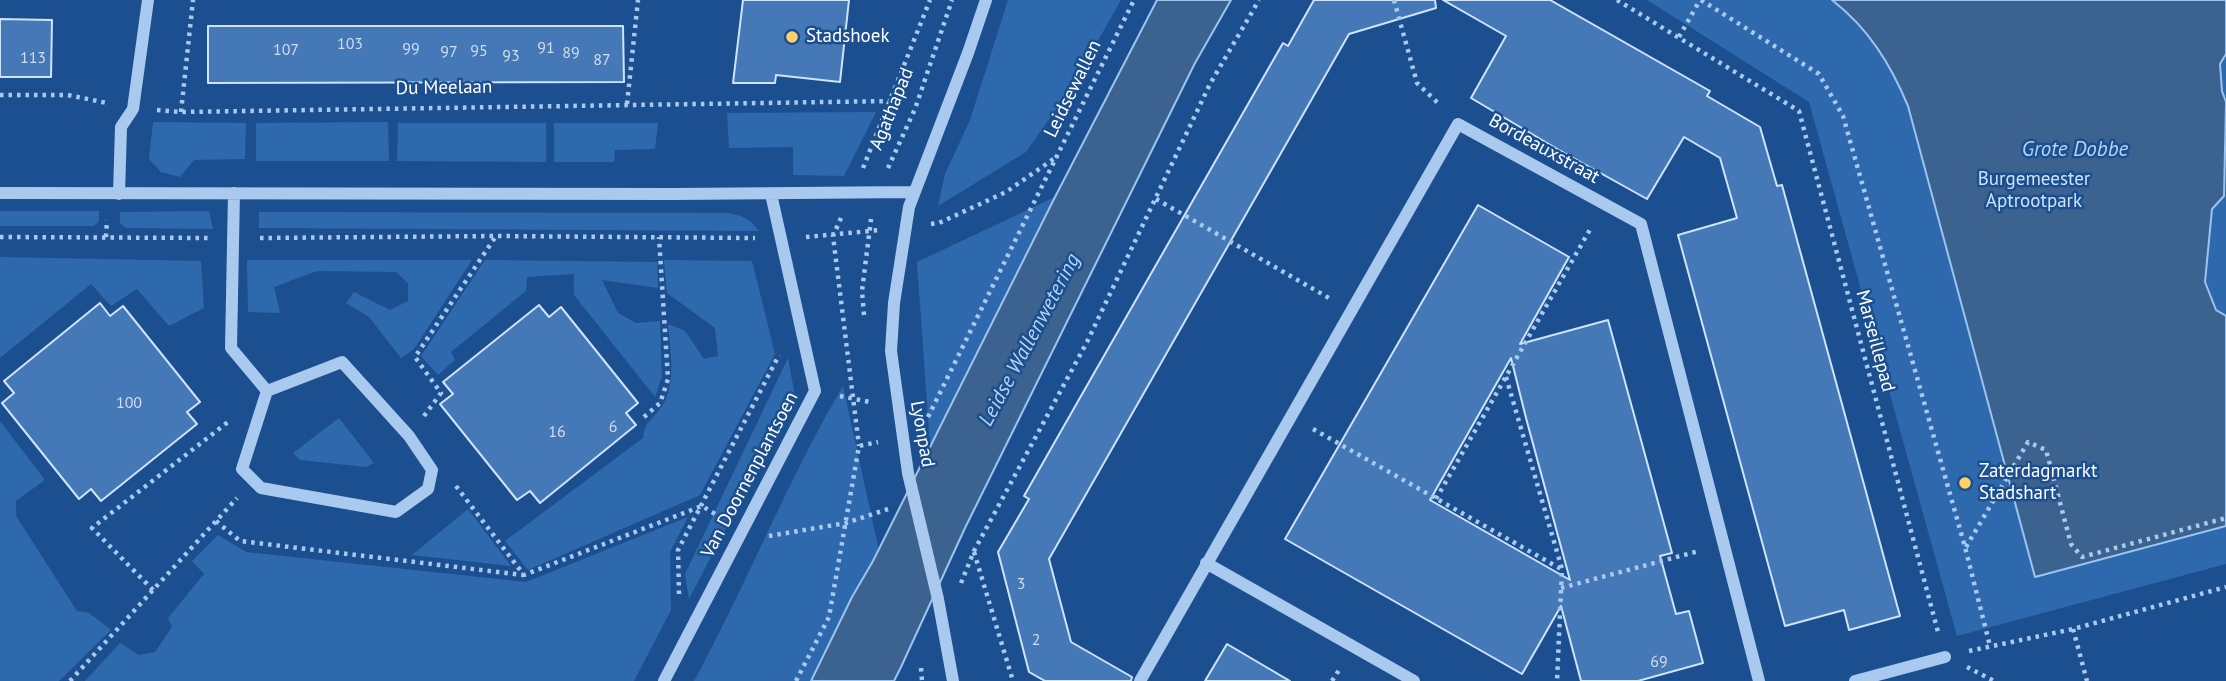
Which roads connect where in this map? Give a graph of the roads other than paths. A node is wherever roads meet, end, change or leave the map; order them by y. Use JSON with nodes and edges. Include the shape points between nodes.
{"nodes":[{"id":1,"x":148,"y":0,"type":"edge"},
{"id":2,"x":986,"y":0,"type":"edge"},
{"id":3,"x":914,"y":191,"type":"junction"},
{"id":4,"x":0,"y":193,"type":"edge"},
{"id":5,"x":234,"y":193,"type":"junction"},
{"id":6,"x":119,"y":194,"type":"junction"},
{"id":7,"x":771,"y":194,"type":"junction"},
{"id":8,"x":267,"y":391,"type":"junction"},
{"id":9,"x":1206,"y":563,"type":"junction"},
{"id":10,"x":1945,"y":657,"type":"road end"},
{"id":11,"x":664,"y":681,"type":"edge"},
{"id":12,"x":953,"y":681,"type":"edge"},
{"id":13,"x":1140,"y":681,"type":"edge"},
{"id":14,"x":1414,"y":681,"type":"edge"},
{"id":15,"x":1759,"y":681,"type":"edge"},
{"id":16,"x":1855,"y":681,"type":"edge"}],
"edges":[{"from":1,"to":6,"type":"street","via":[[133,109],[121,127]]},
{"from":2,"to":3,"type":"street"},
{"from":3,"to":7,"type":"street"},
{"from":3,"to":12,"type":"street","name":"Lyonpad","via":[[894,303],[891,351],[908,473]]},
{"from":4,"to":6,"type":"street"},
{"from":5,"to":6,"type":"street"},
{"from":5,"to":7,"type":"street"},
{"from":5,"to":8,"type":"street","via":[[231,348]]},
{"from":7,"to":11,"type":"street","name":"Van Doornenplantsoen","via":[[815,391]]},
{"from":8,"to":8,"type":"street","via":[[342,362],[409,436],[432,470],[428,489],[396,512],[261,488],[242,469]]},
{"from":9,"to":13,"type":"street","name":"Bordeauxstraat"},
{"from":9,"to":14,"type":"street"},
{"from":9,"to":15,"type":"street","name":"Bordeauxstraat","via":[[1458,124],[1641,224]]},
{"from":10,"to":16,"type":"street"}]}
